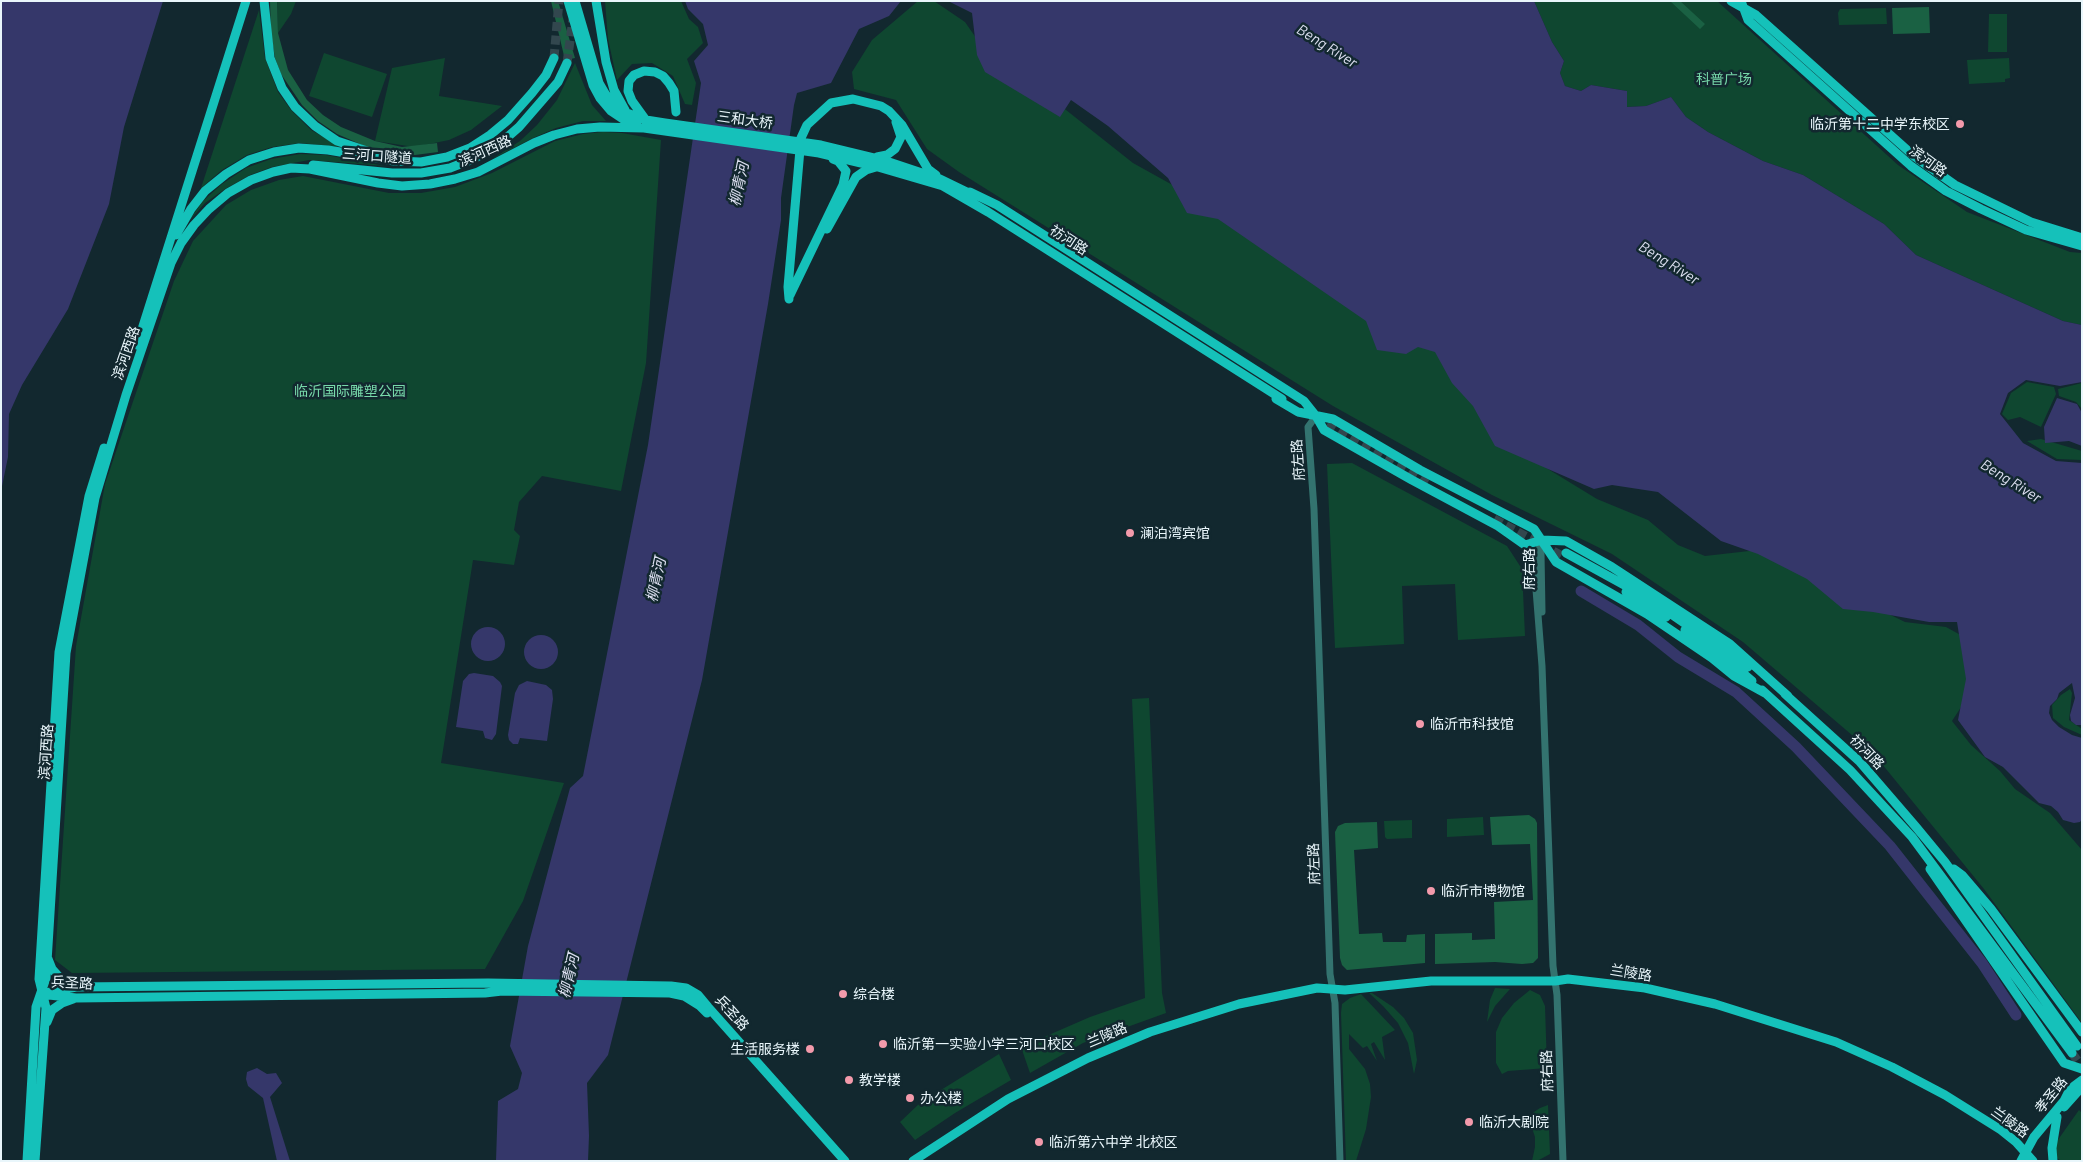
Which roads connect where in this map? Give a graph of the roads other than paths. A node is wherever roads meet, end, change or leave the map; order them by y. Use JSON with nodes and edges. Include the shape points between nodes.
{"nodes":[{"id":1,"x":246,"y":1,"type":"edge"},
{"id":2,"x":264,"y":1,"type":"edge"},
{"id":3,"x":568,"y":1,"type":"edge"},
{"id":4,"x":575,"y":1,"type":"edge"},
{"id":5,"x":596,"y":1,"type":"edge"},
{"id":6,"x":1731,"y":1,"type":"edge"},
{"id":7,"x":1741,"y":1,"type":"edge"},
{"id":8,"x":1745,"y":10,"type":"junction"},
{"id":9,"x":554,"y":58,"type":"tunnel mouth"},
{"id":10,"x":566,"y":63,"type":"tunnel mouth"},
{"id":11,"x":889,"y":111,"type":"junction"},
{"id":12,"x":676,"y":112,"type":"dead end"},
{"id":13,"x":627,"y":113,"type":"junction"},
{"id":14,"x":645,"y":124,"type":"junction"},
{"id":15,"x":665,"y":127,"type":"joint"},
{"id":16,"x":820,"y":149,"type":"junction"},
{"id":17,"x":873,"y":157,"type":"junction"},
{"id":18,"x":394,"y":161,"type":"junction"},
{"id":19,"x":878,"y":167,"type":"junction"},
{"id":20,"x":291,"y":168,"type":"junction"},
{"id":21,"x":941,"y":183,"type":"junction"},
{"id":22,"x":2082,"y":238,"type":"edge"},
{"id":23,"x":2082,"y":246,"type":"edge"},
{"id":24,"x":164,"y":260,"type":"junction"},
{"id":25,"x":789,"y":299,"type":"junction"},
{"id":26,"x":1287,"y":398,"type":"junction"},
{"id":27,"x":1316,"y":416,"type":"junction"},
{"id":28,"x":1542,"y":540,"type":"junction"},
{"id":29,"x":1765,"y":693,"type":"junction"},
{"id":30,"x":1788,"y":696,"type":"junction"},
{"id":31,"x":1918,"y":844,"type":"junction"},
{"id":32,"x":1945,"y":862,"type":"junction"},
{"id":33,"x":47,"y":954,"type":"junction"},
{"id":34,"x":1555,"y":981,"type":"junction"},
{"id":35,"x":76,"y":987,"type":"junction"},
{"id":36,"x":502,"y":987,"type":"junction"},
{"id":37,"x":641,"y":989,"type":"junction"},
{"id":38,"x":1332,"y":990,"type":"junction"},
{"id":39,"x":41,"y":994,"type":"junction"},
{"id":40,"x":76,"y":998,"type":"junction"},
{"id":41,"x":44,"y":1031,"type":"junction"},
{"id":42,"x":2082,"y":1032,"type":"edge"},
{"id":43,"x":2082,"y":1069,"type":"edge"},
{"id":44,"x":2082,"y":1080,"type":"edge"},
{"id":45,"x":2082,"y":1087,"type":"edge"},
{"id":46,"x":2057,"y":1117,"type":"junction"},
{"id":47,"x":2027,"y":1152,"type":"junction"},
{"id":48,"x":27,"y":1161,"type":"edge"},
{"id":49,"x":35,"y":1161,"type":"edge"},
{"id":50,"x":838,"y":1161,"type":"edge"},
{"id":51,"x":845,"y":1161,"type":"edge"},
{"id":52,"x":914,"y":1161,"type":"edge"},
{"id":53,"x":924,"y":1161,"type":"edge"},
{"id":54,"x":1338,"y":1161,"type":"edge"},
{"id":55,"x":1561,"y":1161,"type":"edge"},
{"id":56,"x":2017,"y":1161,"type":"edge"},
{"id":57,"x":2021,"y":1161,"type":"edge"},
{"id":58,"x":2033,"y":1161,"type":"edge"},
{"id":59,"x":2042,"y":1161,"type":"edge"},
{"id":60,"x":2053,"y":1161,"type":"edge"}],
"edges":[{"from":1,"to":24,"type":"main road","name":"滨河西路"},
{"from":2,"to":18,"type":"main road","via":[[270,58],[282,88],[295,107],[337,141]]},
{"from":3,"to":14,"type":"main road","via":[[593,85],[600,98],[623,119]]},
{"from":4,"to":13,"type":"main road","name":"滨河西路","via":[[599,83],[606,95]]},
{"from":5,"to":13,"type":"main road","via":[[606,62],[614,90]]},
{"from":6,"to":8,"type":"main road","name":"滨河路"},
{"from":7,"to":8,"type":"main road","name":"滨河路"},
{"from":8,"to":22,"type":"main road","name":"滨河路","via":[[1756,15],[1914,156],[1955,185],[2031,222]]},
{"from":8,"to":23,"type":"main road","name":"滨河路","via":[[1748,20],[1911,166],[1981,210],[2026,230]]},
{"from":9,"to":18,"type":"main road","name":"三河口隧道","via":[[532,93],[508,120],[470,148],[421,162]]},
{"from":10,"to":20,"type":"main road","name":"三河口隧道","via":[[558,82],[519,127],[496,147],[466,162],[421,173],[309,165]]},
{"from":11,"to":17,"type":"main road","via":[[901,138],[888,156]]},
{"from":11,"to":21,"type":"main road"},
{"from":11,"to":25,"type":"main road","via":[[853,99],[832,103],[807,125],[801,138],[798,165]]},
{"from":12,"to":14,"type":"main road","via":[[674,91],[663,76],[644,71],[634,74],[628,91]]},
{"from":13,"to":14,"type":"main road","name":"滨河西路"},
{"from":14,"to":15,"type":"main road","name":"滨河西路"},
{"from":14,"to":20,"type":"main road","name":"滨河西路","via":[[577,128],[534,143],[478,172],[430,184],[402,186]]},
{"from":15,"to":16,"type":"main road","name":"三和大桥"},
{"from":16,"to":17,"type":"main road","name":"祊河路"},
{"from":16,"to":19,"type":"main road","name":"祊河路"},
{"from":16,"to":25,"type":"main road","via":[[846,171],[843,185]]},
{"from":17,"to":21,"type":"main road","name":"祊河路"},
{"from":18,"to":24,"type":"main road","via":[[299,148],[249,160],[205,191],[191,209]]},
{"from":19,"to":21,"type":"main road","name":"祊河路"},
{"from":19,"to":25,"type":"main road","via":[[856,177],[796,292]]},
{"from":20,"to":33,"type":"main road","name":"滨河西路","via":[[251,180],[228,193],[209,209],[186,237],[171,263],[126,395],[95,498],[66,653]]},
{"from":21,"to":26,"type":"main road","name":"祊河路"},
{"from":21,"to":26,"type":"main road","name":"祊河路","via":[[997,205]]},
{"from":24,"to":39,"type":"main road","name":"滨河西路","via":[[89,496],[59,652],[39,969]]},
{"from":26,"to":27,"type":"main road","via":[[1298,412]]},
{"from":26,"to":27,"type":"main road","via":[[1304,400]]},
{"from":27,"to":28,"type":"main road","via":[[1333,419],[1420,470],[1534,529]]},
{"from":27,"to":28,"type":"main road","via":[[1324,430],[1498,526],[1525,545]]},
{"from":27,"to":38,"type":"street","name":"府左路","via":[[1308,427],[1314,509]]},
{"from":28,"to":29,"type":"main road","via":[[1556,562],[1647,614],[1734,676]]},
{"from":28,"to":30,"type":"main road","via":[[1566,541],[1650,590],[1730,644]]},
{"from":28,"to":34,"type":"street","name":"府右路","via":[[1534,564],[1542,666]]},
{"from":29,"to":30,"type":"main road","name":"祊河路","via":[[1732,664],[1678,625],[1565,555],[1648,598]]},
{"from":29,"to":31,"type":"main road","name":"祊河路","via":[[1850,770]]},
{"from":30,"to":32,"type":"main road","name":"祊河路","via":[[1860,762]]},
{"from":31,"to":32,"type":"main road","name":"祊河路","via":[[2075,1050]]},
{"from":31,"to":43,"type":"main road","via":[[1931,871],[2064,1063]]},
{"from":32,"to":42,"type":"main road","via":[[1991,909]]},
{"from":33,"to":35,"type":"main road","via":[[52,970]]},
{"from":33,"to":39,"type":"main road","name":"滨河西路","via":[[46,978]]},
{"from":34,"to":38,"type":"main road","name":"兰陵路","via":[[1538,975],[1431,974],[1344,984]]},
{"from":34,"to":47,"type":"main road","name":"兰陵路","via":[[1598,982],[1679,995],[1836,1042],[1945,1096],[2001,1130]]},
{"from":34,"to":55,"type":"street","name":"府右路"},
{"from":35,"to":36,"type":"main road","name":"兵圣路"},
{"from":35,"to":39,"type":"main road","name":"兵圣路"},
{"from":36,"to":37,"type":"main road"},
{"from":36,"to":40,"type":"main road","name":"兵圣路","via":[[457,993]]},
{"from":37,"to":50,"type":"main road","name":"兵圣路","via":[[684,996],[700,1006]]},
{"from":37,"to":51,"type":"main road","name":"兵圣路","via":[[671,986],[686,988],[698,995]]},
{"from":38,"to":52,"type":"main road","name":"兰陵路","via":[[1317,988],[1239,1004],[1186,1019],[1116,1046],[1008,1098]]},
{"from":38,"to":53,"type":"main road","name":"兰陵路","via":[[1232,1012],[1110,1055],[1011,1104]]},
{"from":38,"to":54,"type":"street","name":"府左路"},
{"from":39,"to":40,"type":"main road","name":"兵圣路"},
{"from":39,"to":41,"type":"main road","name":"滨河西路","via":[[46,1008]]},
{"from":39,"to":48,"type":"main road","name":"滨河西路","via":[[36,1007]]},
{"from":40,"to":41,"type":"main road","via":[[52,1010]]},
{"from":41,"to":49,"type":"main road","name":"滨河西路"},
{"from":44,"to":47,"type":"main road","name":"孝圣路","via":[[2070,1089],[2034,1137]]},
{"from":45,"to":46,"type":"main road","name":"孝圣路"},
{"from":46,"to":47,"type":"main road","name":"孝圣路"},
{"from":46,"to":60,"type":"main road"},
{"from":47,"to":56,"type":"main road","name":"孝圣路"},
{"from":47,"to":57,"type":"main road","name":"孝圣路"},
{"from":47,"to":58,"type":"main road"},
{"from":47,"to":59,"type":"main road"}]}
